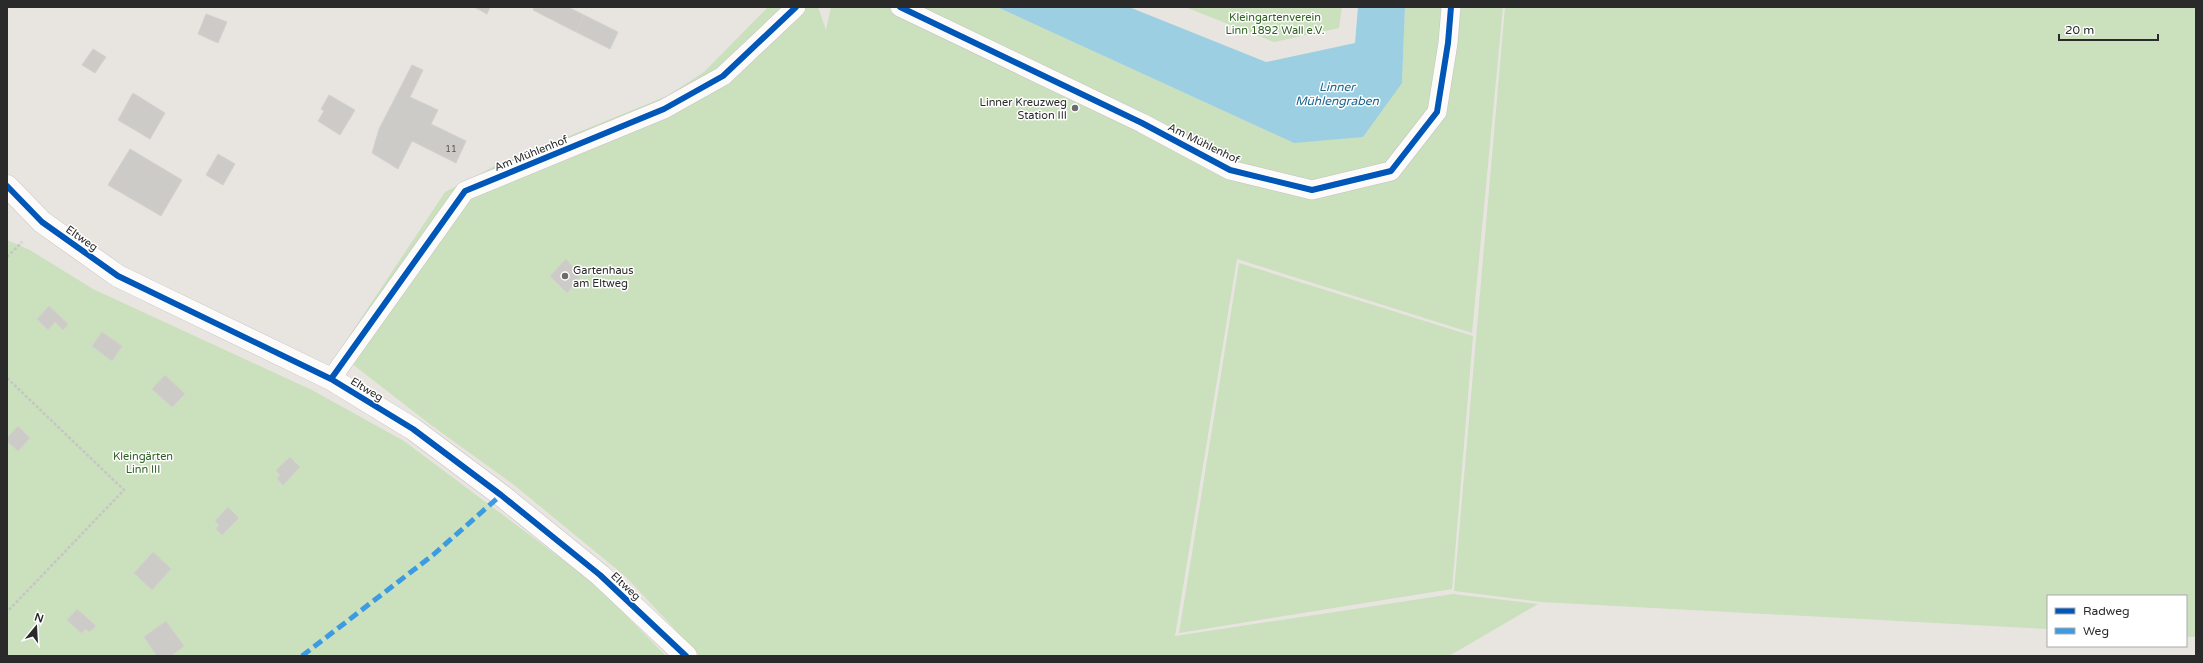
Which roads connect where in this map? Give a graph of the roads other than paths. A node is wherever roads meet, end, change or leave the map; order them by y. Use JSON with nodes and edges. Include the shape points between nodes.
{"nodes":[{"id":1,"x":796,"y":7,"type":"edge"},
{"id":2,"x":900,"y":7,"type":"edge"},
{"id":3,"x":1451,"y":7,"type":"edge"},
{"id":4,"x":7,"y":186,"type":"edge"},
{"id":5,"x":331,"y":379,"type":"junction"},
{"id":6,"x":686,"y":656,"type":"edge"}],
"edges":[{"from":1,"to":5,"type":"lane","name":"Am Mühlenhof","via":[[723,76],[664,109],[465,191]]},
{"from":2,"to":3,"type":"lane","name":"Am Mühlenhof","via":[[1142,123],[1230,170],[1312,190],[1391,171],[1437,112]]},
{"from":4,"to":5,"type":"street","name":"Eltweg","via":[[42,222],[118,276]]},
{"from":5,"to":6,"type":"street","name":"Eltweg","via":[[414,428],[502,495],[600,575]]}]}
